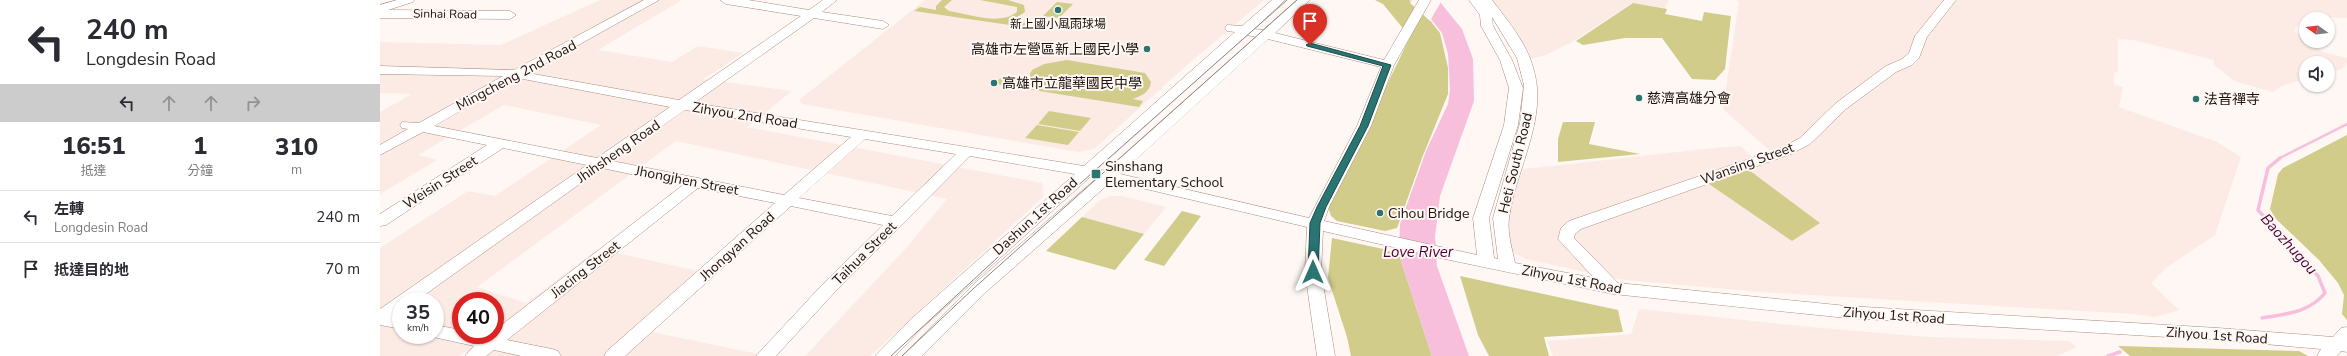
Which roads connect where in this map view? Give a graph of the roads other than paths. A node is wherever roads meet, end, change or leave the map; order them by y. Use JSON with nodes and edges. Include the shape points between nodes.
{"nodes":[{"id":1,"x":409,"y":0,"type":"edge"},
{"id":2,"x":640,"y":0,"type":"edge"},
{"id":3,"x":653,"y":0,"type":"edge"},
{"id":4,"x":726,"y":0,"type":"edge"},
{"id":5,"x":831,"y":0,"type":"edge"},
{"id":6,"x":1279,"y":0,"type":"edge"},
{"id":7,"x":1304,"y":0,"type":"edge"},
{"id":8,"x":1425,"y":0,"type":"edge"},
{"id":9,"x":1475,"y":0,"type":"edge"},
{"id":10,"x":1486,"y":0,"type":"edge"},
{"id":11,"x":1950,"y":0,"type":"edge"},
{"id":12,"x":380,"y":9,"type":"edge"},
{"id":13,"x":380,"y":14,"type":"edge"},
{"id":14,"x":810,"y":14,"type":"junction"},
{"id":15,"x":510,"y":15,"type":"dead end"},
{"id":16,"x":883,"y":25,"type":"dead end"},
{"id":17,"x":1237,"y":30,"type":"junction"},
{"id":18,"x":1263,"y":36,"type":"junction"},
{"id":19,"x":1388,"y":65,"type":"junction"},
{"id":20,"x":380,"y":70,"type":"edge"},
{"id":21,"x":510,"y":73,"type":"junction"},
{"id":22,"x":682,"y":105,"type":"junction"},
{"id":23,"x":414,"y":127,"type":"junction"},
{"id":24,"x":861,"y":135,"type":"junction"},
{"id":25,"x":380,"y":141,"type":"edge"},
{"id":26,"x":501,"y":143,"type":"junction"},
{"id":27,"x":380,"y":151,"type":"edge"},
{"id":28,"x":965,"y":153,"type":"junction"},
{"id":29,"x":601,"y":163,"type":"junction"},
{"id":30,"x":1086,"y":171,"type":"junction"},
{"id":31,"x":1109,"y":176,"type":"junction"},
{"id":32,"x":696,"y":182,"type":"junction"},
{"id":33,"x":788,"y":200,"type":"junction"},
{"id":34,"x":380,"y":221,"type":"edge"},
{"id":35,"x":896,"y":222,"type":"junction"},
{"id":36,"x":1315,"y":223,"type":"junction"},
{"id":37,"x":1486,"y":262,"type":"junction"},
{"id":38,"x":1507,"y":266,"type":"junction"},
{"id":39,"x":1613,"y":288,"type":"junction"},
{"id":40,"x":417,"y":292,"type":"edge"},
{"id":41,"x":392,"y":309,"type":"edge"},
{"id":42,"x":380,"y":318,"type":"edge"},
{"id":43,"x":392,"y":321,"type":"edge"},
{"id":44,"x":504,"y":332,"type":"edge"},
{"id":45,"x":489,"y":344,"type":"edge"},
{"id":46,"x":495,"y":344,"type":"edge"},
{"id":47,"x":2339,"y":344,"type":"edge"},
{"id":48,"x":474,"y":356,"type":"edge"},
{"id":49,"x":552,"y":356,"type":"edge"},
{"id":50,"x":613,"y":356,"type":"edge"},
{"id":51,"x":765,"y":356,"type":"edge"},
{"id":52,"x":884,"y":356,"type":"edge"},
{"id":53,"x":911,"y":356,"type":"edge"},
{"id":54,"x":1326,"y":356,"type":"edge"}],
"edges":[{"from":1,"to":12,"type":"street"},
{"from":2,"to":21,"type":"street","name":"Mingcheng 2nd Road"},
{"from":3,"to":21,"type":"street","name":"Mingcheng 2nd Road"},
{"from":4,"to":14,"type":"street"},
{"from":5,"to":14,"type":"street","name":"Jhihsheng Road"},
{"from":6,"to":17,"type":"street","name":"Dashun 1st Road"},
{"from":7,"to":18,"type":"street","name":"Dashun 1st Road"},
{"from":8,"to":19,"type":"street"},
{"from":9,"to":37,"type":"street","name":"Heti South Road","via":[[1486,15],[1487,26],[1506,60],[1516,88],[1511,125],[1481,218]]},
{"from":10,"to":38,"type":"street","name":"Heti South Road","via":[[1524,60],[1529,87],[1528,113],[1522,142],[1501,219]]},
{"from":11,"to":39,"type":"street","name":"Wansing Street","via":[[1921,36],[1915,55],[1907,62],[1890,69],[1842,106],[1805,141],[1786,151],[1575,225],[1567,232],[1566,239]]},
{"from":13,"to":15,"type":"street","name":"Sinhai Road"},
{"from":14,"to":16,"type":"street"},
{"from":14,"to":22,"type":"street","name":"Jhihsheng Road"},
{"from":17,"to":18,"type":"street"},
{"from":17,"to":30,"type":"street","name":"Dashun 1st Road"},
{"from":18,"to":19,"type":"street","via":[[1283,38]]},
{"from":18,"to":31,"type":"street","name":"Dashun 1st Road"},
{"from":19,"to":36,"type":"street","via":[[1364,126]]},
{"from":20,"to":21,"type":"street","name":"Zihyou 2nd Road"},
{"from":21,"to":22,"type":"street","name":"Zihyou 2nd Road"},
{"from":21,"to":23,"type":"street","name":"Mingcheng 2nd Road"},
{"from":22,"to":24,"type":"street","name":"Zihyou 2nd Road","via":[[766,117]]},
{"from":22,"to":29,"type":"street","name":"Jhihsheng Road"},
{"from":23,"to":25,"type":"street","name":"Mingcheng 2nd Road"},
{"from":23,"to":26,"type":"street","name":"Jhongjhen Street"},
{"from":23,"to":27,"type":"street","name":"Mingcheng 2nd Road"},
{"from":24,"to":28,"type":"street","name":"Zihyou 2nd Road"},
{"from":24,"to":33,"type":"street","name":"Jhongyan Road"},
{"from":26,"to":29,"type":"street","name":"Jhongjhen Street"},
{"from":26,"to":34,"type":"street","name":"Weisin Street"},
{"from":28,"to":30,"type":"street","name":"Zihyou 2nd Road"},
{"from":28,"to":35,"type":"street","name":"Taihua Street"},
{"from":29,"to":32,"type":"street","name":"Jhongjhen Street"},
{"from":29,"to":40,"type":"street","name":"Jhihsheng Road"},
{"from":30,"to":31,"type":"street","name":"Zihyou 2nd Road"},
{"from":30,"to":52,"type":"street","name":"Dashun 1st Road"},
{"from":31,"to":36,"type":"street"},
{"from":31,"to":53,"type":"street","name":"Dashun 1st Road","via":[[980,288]]},
{"from":32,"to":33,"type":"street","name":"Jhongjhen Street"},
{"from":32,"to":44,"type":"street","name":"Jiacing Street"},
{"from":33,"to":35,"type":"street","name":"Jhongjhen Street"},
{"from":33,"to":50,"type":"street","name":"Jhongyan Road"},
{"from":35,"to":51,"type":"street","name":"Taihua Street"},
{"from":36,"to":37,"type":"street","name":"Zihyou 1st Road"},
{"from":36,"to":54,"type":"street","via":[[1313,272]]},
{"from":37,"to":38,"type":"street","name":"Zihyou 1st Road"},
{"from":38,"to":39,"type":"street","name":"Zihyou 1st Road"},
{"from":39,"to":47,"type":"street","name":"Zihyou 1st Road","via":[[1847,312]]},
{"from":41,"to":42,"type":"street"},
{"from":42,"to":43,"type":"street"},
{"from":45,"to":48,"type":"street","name":"Jiacing Street"},
{"from":46,"to":49,"type":"street"}]}
